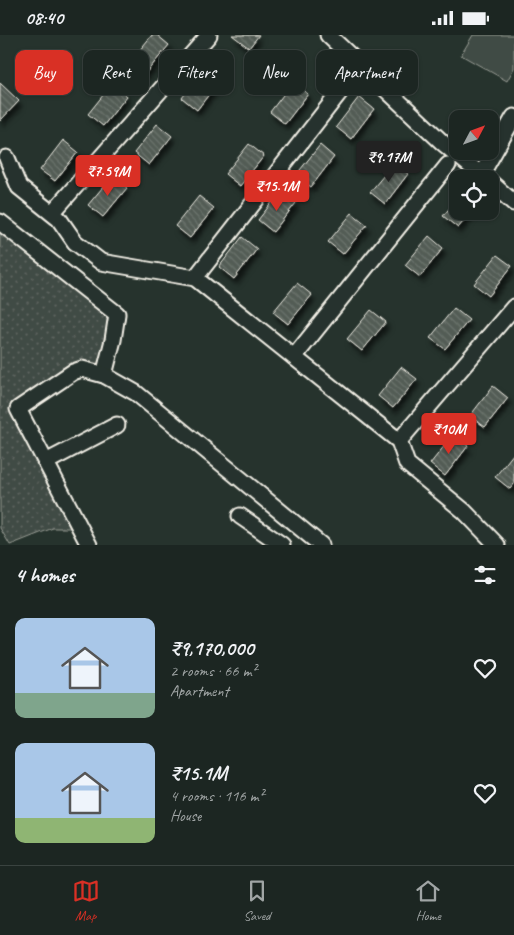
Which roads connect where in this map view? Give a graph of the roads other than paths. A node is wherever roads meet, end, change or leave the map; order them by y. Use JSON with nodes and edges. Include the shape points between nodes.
{"nodes":[{"id":1,"x":209,"y":35,"type":"edge"},
{"id":2,"x":328,"y":35,"type":"edge"},
{"id":3,"x":338,"y":95,"type":"edge"},
{"id":4,"x":514,"y":117,"type":"edge"},
{"id":5,"x":6,"y":158,"type":"dead end"},
{"id":6,"x":448,"y":165,"type":"dead end"},
{"id":7,"x":475,"y":170,"type":"edge"},
{"id":8,"x":490,"y":170,"type":"edge"},
{"id":9,"x":499,"y":190,"type":"edge"},
{"id":10,"x":514,"y":203,"type":"edge"},
{"id":11,"x":52,"y":213,"type":"junction"},
{"id":12,"x":0,"y":222,"type":"edge"},
{"id":13,"x":196,"y":278,"type":"junction"},
{"id":14,"x":514,"y":307,"type":"edge"},
{"id":15,"x":294,"y":357,"type":"junction"},
{"id":16,"x":104,"y":375,"type":"junction"},
{"id":17,"x":117,"y":425,"type":"dead end"},
{"id":18,"x":399,"y":441,"type":"junction"},
{"id":19,"x":46,"y":462,"type":"junction"},
{"id":20,"x":240,"y":516,"type":"dead end"},
{"id":21,"x":89,"y":545,"type":"edge"},
{"id":22,"x":282,"y":545,"type":"edge"},
{"id":23,"x":320,"y":545,"type":"edge"},
{"id":24,"x":498,"y":545,"type":"edge"}],
"edges":[{"from":1,"to":11,"type":"street"},
{"from":2,"to":7,"type":"street"},
{"from":3,"to":13,"type":"street"},
{"from":4,"to":8,"type":"street"},
{"from":5,"to":11,"type":"street","via":[[18,187]]},
{"from":6,"to":15,"type":"street"},
{"from":9,"to":10,"type":"street"},
{"from":11,"to":13,"type":"street","via":[[74,241],[101,262]]},
{"from":12,"to":16,"type":"street","via":[[117,315]]},
{"from":13,"to":15,"type":"street"},
{"from":14,"to":18,"type":"street"},
{"from":15,"to":18,"type":"street"},
{"from":16,"to":19,"type":"street","via":[[82,369],[73,371],[18,409]]},
{"from":16,"to":23,"type":"street","via":[[136,393]]},
{"from":17,"to":19,"type":"street"},
{"from":18,"to":24,"type":"street","via":[[407,464],[464,511]]},
{"from":19,"to":21,"type":"street"},
{"from":20,"to":22,"type":"street"}]}
